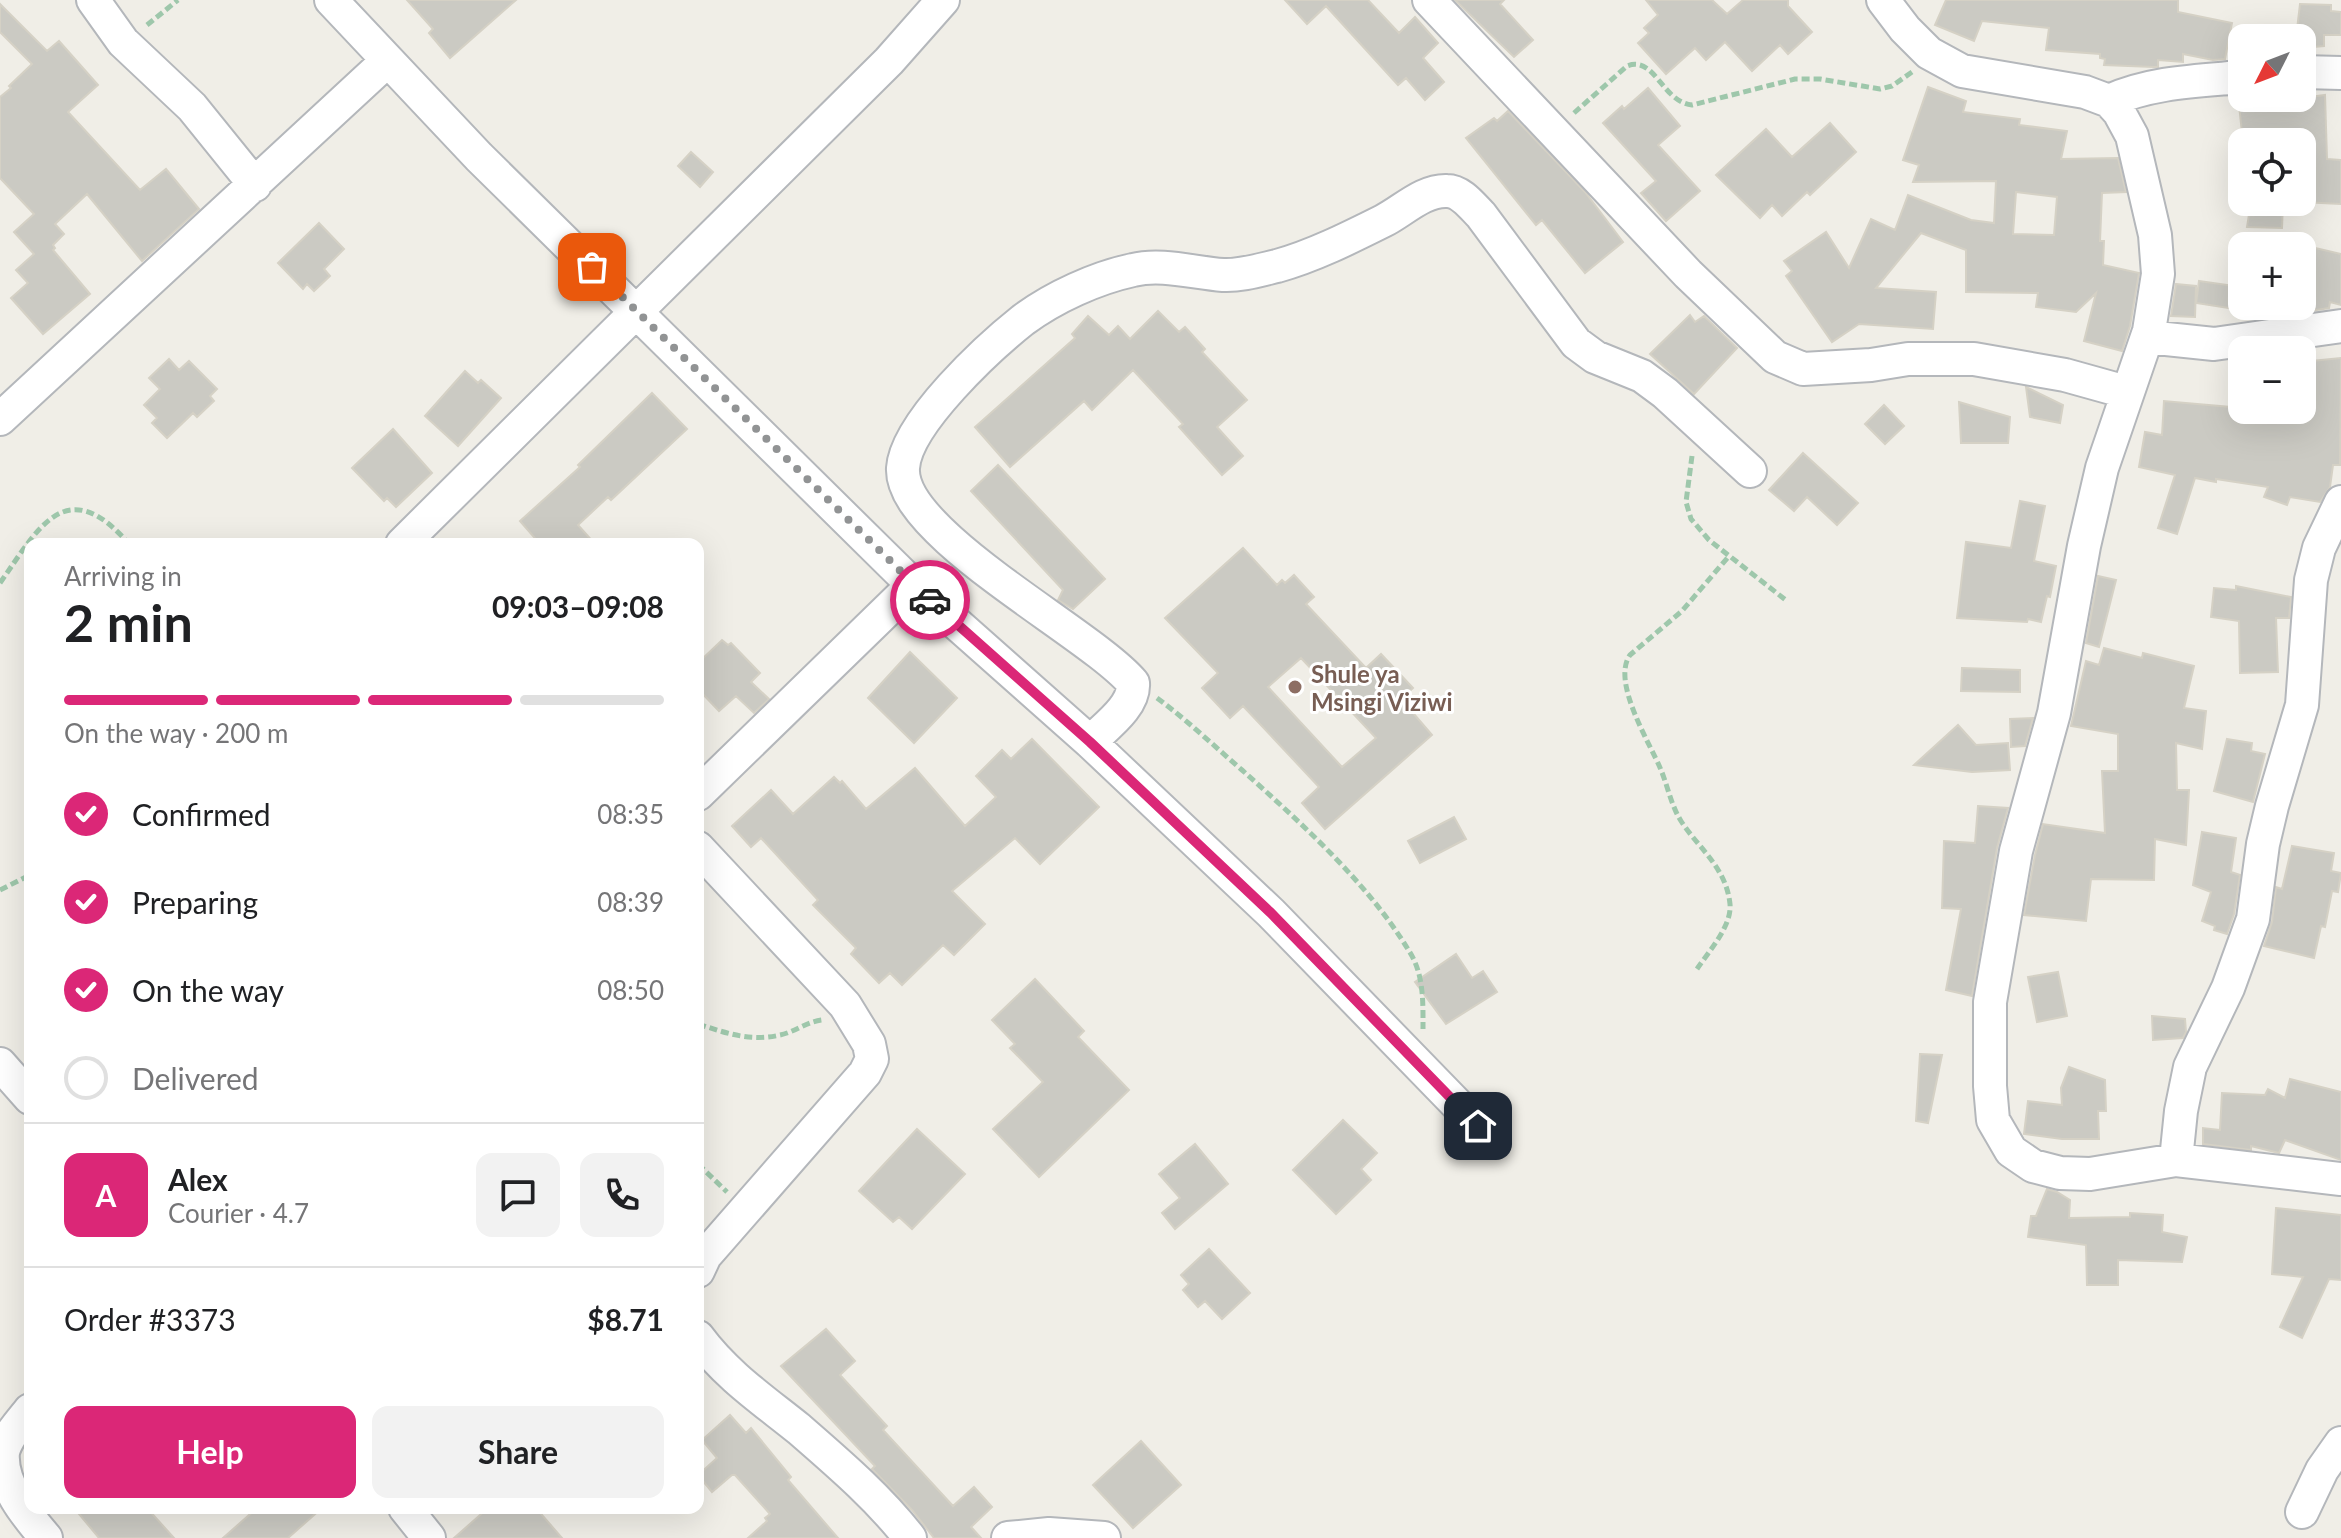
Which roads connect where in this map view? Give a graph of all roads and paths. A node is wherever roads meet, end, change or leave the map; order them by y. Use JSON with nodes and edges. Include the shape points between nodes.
{"nodes":[{"id":1,"x":93,"y":0,"type":"edge"},
{"id":2,"x":178,"y":0,"type":"edge"},
{"id":3,"x":331,"y":0,"type":"edge"},
{"id":4,"x":943,"y":0,"type":"edge"},
{"id":5,"x":1429,"y":0,"type":"edge"},
{"id":6,"x":1883,"y":0,"type":"edge"},
{"id":7,"x":123,"y":42,"type":"junction"},
{"id":8,"x":387,"y":61,"type":"junction"},
{"id":9,"x":1943,"y":61,"type":"junction"},
{"id":10,"x":2316,"y":72,"type":"edge"},
{"id":11,"x":2341,"y":73,"type":"edge"},
{"id":12,"x":2228,"y":78,"type":"edge"},
{"id":13,"x":2109,"y":101,"type":"junction"},
{"id":14,"x":1554,"y":130,"type":"junction"},
{"id":15,"x":255,"y":185,"type":"junction"},
{"id":16,"x":637,"y":311,"type":"junction"},
{"id":17,"x":2341,"y":326,"type":"edge"},
{"id":18,"x":2147,"y":337,"type":"junction"},
{"id":19,"x":2126,"y":392,"type":"junction"},
{"id":20,"x":0,"y":419,"type":"edge"},
{"id":21,"x":1698,"y":424,"type":"junction"},
{"id":22,"x":1750,"y":471,"type":"dead end"},
{"id":23,"x":2341,"y":502,"type":"edge"},
{"id":24,"x":31,"y":538,"type":"edge"},
{"id":25,"x":124,"y":538,"type":"edge"},
{"id":26,"x":408,"y":538,"type":"edge"},
{"id":27,"x":24,"y":548,"type":"edge"},
{"id":28,"x":1729,"y":556,"type":"junction"},
{"id":29,"x":0,"y":583,"type":"edge"},
{"id":30,"x":913,"y":585,"type":"junction"},
{"id":31,"x":1787,"y":601,"type":"dead end"},
{"id":32,"x":1133,"y":683,"type":"junction"},
{"id":33,"x":1090,"y":742,"type":"junction"},
{"id":34,"x":704,"y":788,"type":"edge"},
{"id":35,"x":704,"y":854,"type":"edge"},
{"id":36,"x":24,"y":878,"type":"edge"},
{"id":37,"x":0,"y":890,"type":"edge"},
{"id":38,"x":1697,"y":969,"type":"dead end"},
{"id":39,"x":704,"y":1026,"type":"edge"},
{"id":40,"x":861,"y":1030,"type":"junction"},
{"id":41,"x":0,"y":1064,"type":"edge"},
{"id":42,"x":1425,"y":1072,"type":"junction"},
{"id":43,"x":24,"y":1091,"type":"edge"},
{"id":44,"x":1478,"y":1126,"type":"dead end"},
{"id":45,"x":2176,"y":1160,"type":"junction"},
{"id":46,"x":704,"y":1170,"type":"edge"},
{"id":47,"x":2341,"y":1179,"type":"edge"},
{"id":48,"x":744,"y":1210,"type":"junction"},
{"id":49,"x":704,"y":1258,"type":"edge"},
{"id":50,"x":704,"y":1345,"type":"edge"},
{"id":51,"x":24,"y":1418,"type":"edge"},
{"id":52,"x":2341,"y":1443,"type":"edge"},
{"id":53,"x":2302,"y":1512,"type":"dead end"},
{"id":54,"x":24,"y":1513,"type":"edge"},
{"id":55,"x":25,"y":1514,"type":"edge"},
{"id":56,"x":410,"y":1514,"type":"edge"},
{"id":57,"x":46,"y":1538,"type":"edge"},
{"id":58,"x":429,"y":1538,"type":"edge"},
{"id":59,"x":910,"y":1538,"type":"edge"},
{"id":60,"x":1008,"y":1538,"type":"edge"},
{"id":61,"x":1104,"y":1538,"type":"edge"}],
"edges":[{"from":1,"to":7,"type":"street"},
{"from":2,"to":7,"type":"path"},
{"from":3,"to":8,"type":"street"},
{"from":4,"to":16,"type":"street","via":[[889,61]]},
{"from":5,"to":14,"type":"street"},
{"from":6,"to":9,"type":"street","via":[[1905,29]]},
{"from":7,"to":15,"type":"street","via":[[192,107]]},
{"from":8,"to":15,"type":"street"},
{"from":8,"to":16,"type":"street"},
{"from":9,"to":13,"type":"street","via":[[1962,71],[2072,89]]},
{"from":9,"to":14,"type":"path","via":[[1886,88],[1795,79],[1692,105],[1667,92],[1646,67],[1634,64]]},
{"from":10,"to":11,"type":"street"},
{"from":12,"to":13,"type":"street","via":[[2154,86]]},
{"from":13,"to":18,"type":"street","via":[[2132,136],[2155,235],[2158,274]]},
{"from":14,"to":19,"type":"street","via":[[1688,274],[1775,357],[1803,369],[1974,359]]},
{"from":15,"to":20,"type":"street"},
{"from":16,"to":26,"type":"street"},
{"from":16,"to":30,"type":"street"},
{"from":17,"to":18,"type":"street","via":[[2214,344]]},
{"from":18,"to":19,"type":"street"},
{"from":19,"to":45,"type":"street","via":[[2102,468],[2054,713],[2016,851],[1990,1002],[1990,1086],[1993,1120],[2011,1151],[2033,1166],[2090,1174]]},
{"from":21,"to":22,"type":"street"},
{"from":21,"to":28,"type":"path","via":[[1686,502],[1700,532]]},
{"from":21,"to":32,"type":"street","via":[[1642,376],[1595,357],[1576,343],[1481,215],[1451,191],[1431,192],[1385,220],[1288,263],[1227,275],[1134,270],[1068,293],[1025,319],[975,363],[919,428],[903,469],[909,493],[951,540]]},
{"from":23,"to":45,"type":"street","via":[[2319,548],[2311,580],[2302,705],[2263,844],[2253,919],[2228,988],[2190,1067]]},
{"from":24,"to":25,"type":"path","via":[[48,518],[74,509],[97,516]]},
{"from":27,"to":29,"type":"path"},
{"from":28,"to":31,"type":"path"},
{"from":28,"to":38,"type":"path","via":[[1682,611],[1630,655],[1625,673],[1637,722],[1673,807],[1725,882],[1728,919]]},
{"from":30,"to":33,"type":"street"},
{"from":30,"to":34,"type":"street"},
{"from":32,"to":33,"type":"street","via":[[1125,707]]},
{"from":32,"to":42,"type":"path","via":[[1173,709],[1276,800],[1333,856],[1410,952],[1422,989]]},
{"from":33,"to":42,"type":"street","via":[[1271,913]]},
{"from":35,"to":40,"type":"street","via":[[845,1005]]},
{"from":36,"to":37,"type":"path"},
{"from":39,"to":40,"type":"path","via":[[744,1038],[781,1035],[822,1020]]},
{"from":40,"to":48,"type":"street","via":[[872,1059],[865,1073]]},
{"from":41,"to":43,"type":"street"},
{"from":42,"to":44,"type":"street"},
{"from":45,"to":47,"type":"street"},
{"from":46,"to":48,"type":"path"},
{"from":48,"to":49,"type":"street"},
{"from":50,"to":59,"type":"street","via":[[748,1390],[859,1482]]},
{"from":51,"to":54,"type":"street","via":[[2,1454],[1,1474]]},
{"from":52,"to":53,"type":"street"},
{"from":55,"to":57,"type":"street"},
{"from":56,"to":58,"type":"street"},
{"from":60,"to":61,"type":"street"}]}
